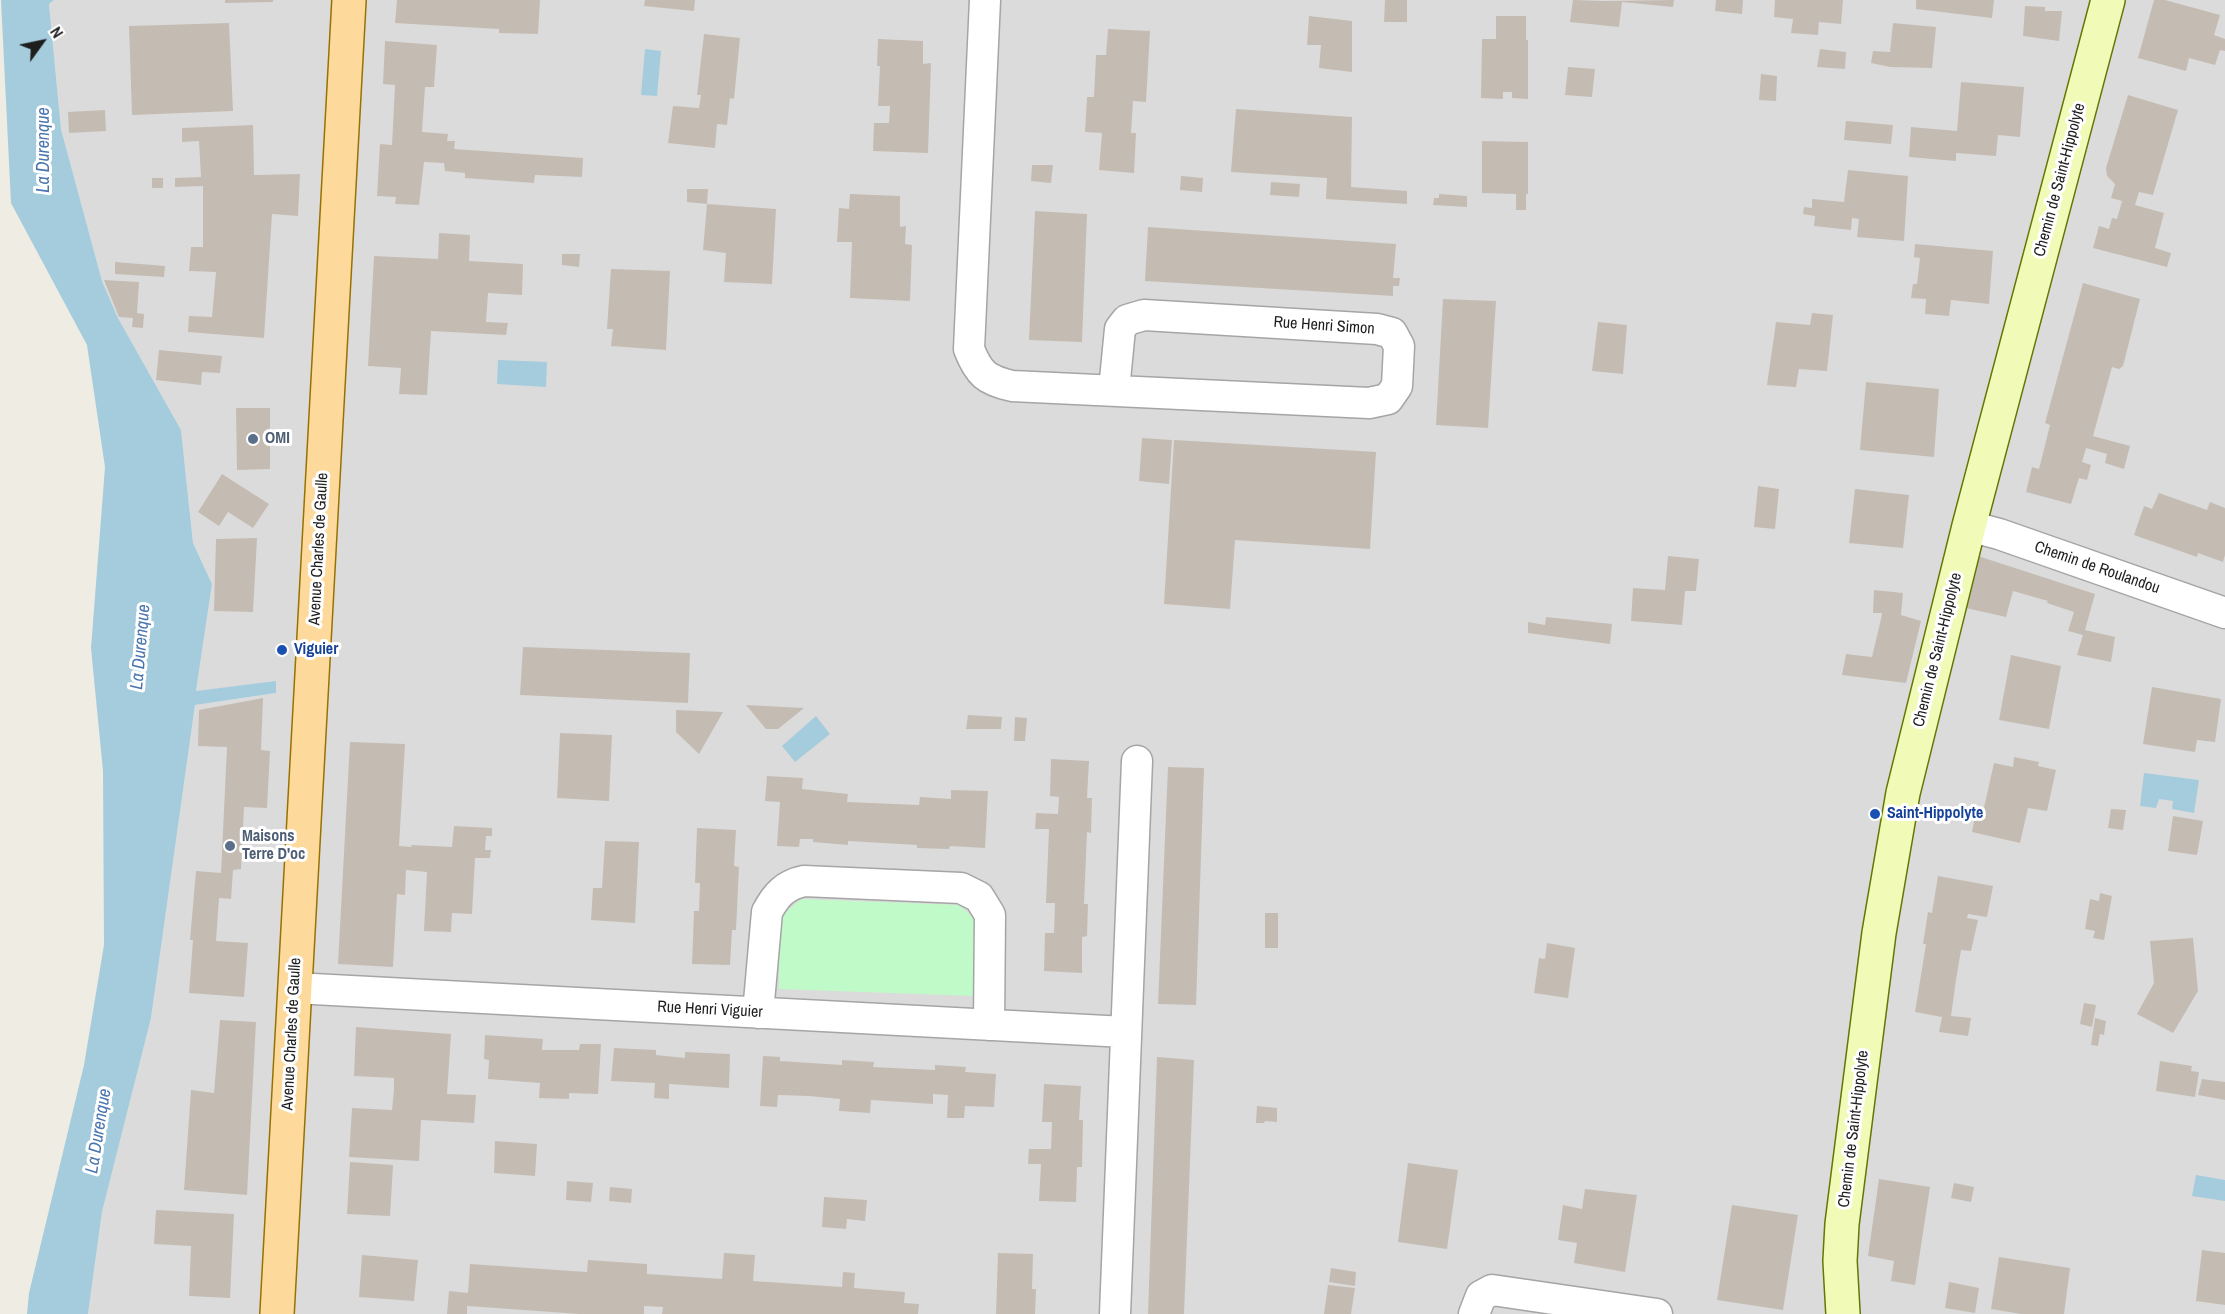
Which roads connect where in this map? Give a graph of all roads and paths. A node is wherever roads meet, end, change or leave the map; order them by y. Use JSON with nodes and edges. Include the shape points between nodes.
{"nodes":[{"id":1,"x":349,"y":0,"type":"edge"},
{"id":2,"x":985,"y":0,"type":"edge"},
{"id":3,"x":2108,"y":0,"type":"edge"},
{"id":4,"x":1114,"y":390,"type":"junction"},
{"id":5,"x":1969,"y":526,"type":"junction"},
{"id":6,"x":2225,"y":613,"type":"edge"},
{"id":7,"x":1137,"y":761,"type":"dead end"},
{"id":8,"x":294,"y":988,"type":"junction"},
{"id":9,"x":758,"y":1013,"type":"junction"},
{"id":10,"x":989,"y":1025,"type":"junction"},
{"id":11,"x":1125,"y":1032,"type":"junction"},
{"id":12,"x":277,"y":1314,"type":"edge"},
{"id":13,"x":1115,"y":1314,"type":"edge"},
{"id":14,"x":1474,"y":1314,"type":"edge"},
{"id":15,"x":1657,"y":1314,"type":"edge"},
{"id":16,"x":1843,"y":1314,"type":"edge"}],
"edges":[{"from":1,"to":8,"type":"main road","name":"Avenue Charles de Gaulle"},
{"from":2,"to":4,"type":"street","name":"Rue Henri Simon","via":[[969,349],[984,376],[1012,386]]},
{"from":3,"to":5,"type":"street","name":"Chemin de Saint-Hippolyte"},
{"from":4,"to":4,"type":"street","name":"Rue Henri Simon","via":[[1379,402],[1388,399],[1397,386],[1399,346],[1392,333],[1377,329],[1144,315],[1127,320],[1120,329]]},
{"from":5,"to":6,"type":"street","name":"Chemin de Roulandou"},
{"from":5,"to":16,"type":"street","name":"Chemin de Saint-Hippolyte","via":[[1903,793],[1880,933],[1842,1224]]},
{"from":7,"to":11,"type":"street"},
{"from":8,"to":9,"type":"street","name":"Rue Henri Viguier"},
{"from":8,"to":12,"type":"main road","name":"Avenue Charles de Gaulle"},
{"from":9,"to":10,"type":"street","name":"Rue Henri Viguier"},
{"from":9,"to":10,"type":"street","via":[[767,912],[773,899],[792,883],[961,888],[979,897],[990,915]]},
{"from":10,"to":11,"type":"street","name":"Rue Henri Viguier"},
{"from":11,"to":13,"type":"street"},
{"from":14,"to":15,"type":"street","via":[[1481,1296],[1492,1290]]}]}
